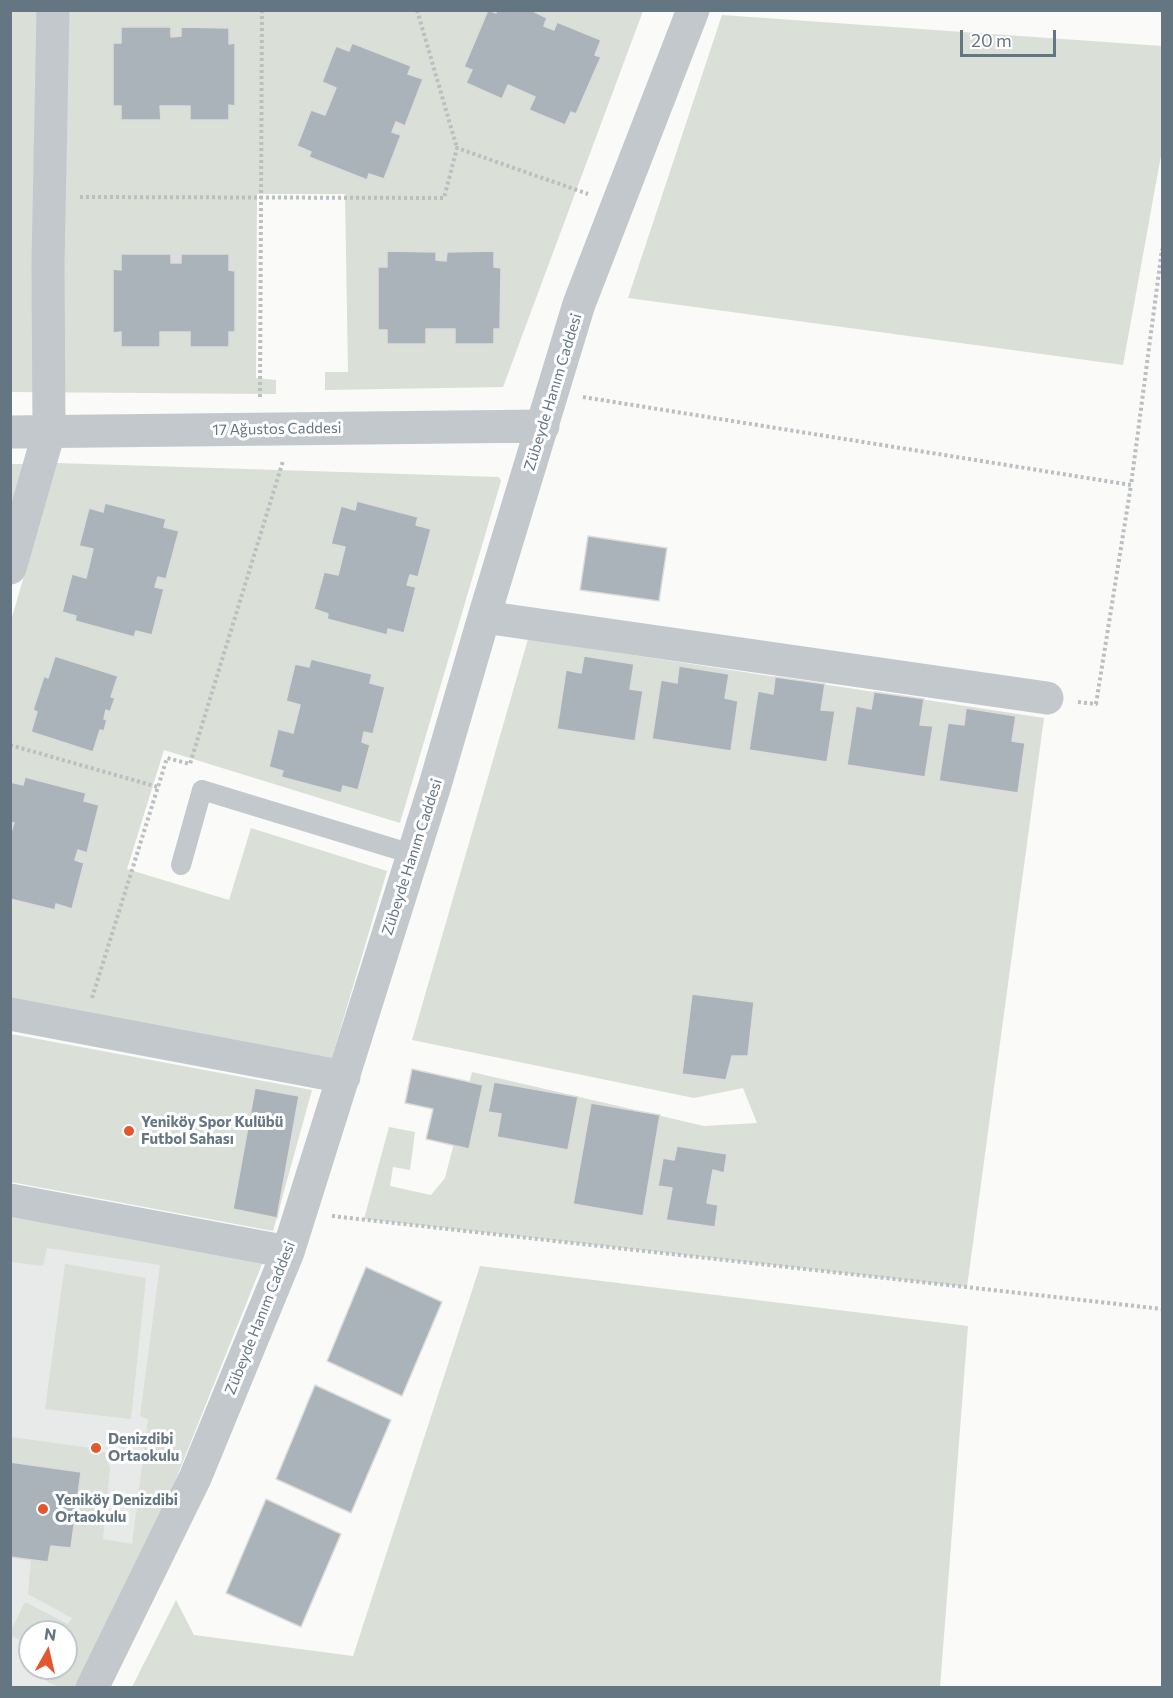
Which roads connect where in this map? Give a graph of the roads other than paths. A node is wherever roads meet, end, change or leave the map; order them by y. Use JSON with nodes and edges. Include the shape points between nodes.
{"nodes":[{"id":1,"x":53,"y":10,"type":"edge"},
{"id":2,"x":693,"y":10,"type":"edge"},
{"id":3,"x":543,"y":426,"type":"junction"},
{"id":4,"x":10,"y":432,"type":"edge"},
{"id":5,"x":49,"y":432,"type":"junction"},
{"id":6,"x":10,"y":568,"type":"edge"},
{"id":7,"x":484,"y":617,"type":"junction"},
{"id":8,"x":1047,"y":698,"type":"road end"},
{"id":9,"x":412,"y":854,"type":"junction"},
{"id":10,"x":181,"y":865,"type":"dead end"},
{"id":11,"x":10,"y":1014,"type":"edge"},
{"id":12,"x":344,"y":1077,"type":"junction"},
{"id":13,"x":10,"y":1200,"type":"edge"},
{"id":14,"x":288,"y":1252,"type":"junction"},
{"id":15,"x":92,"y":1688,"type":"edge"}],
"edges":[{"from":1,"to":5,"type":"street"},
{"from":2,"to":3,"type":"street","name":"Zübeyde Hanım Caddesi","via":[[579,304]]},
{"from":3,"to":5,"type":"street","name":"17 Ağustos Caddesi"},
{"from":3,"to":7,"type":"street","name":"Zübeyde Hanım Caddesi"},
{"from":4,"to":5,"type":"street","name":"17 Ağustos Caddesi"},
{"from":5,"to":6,"type":"street"},
{"from":7,"to":8,"type":"street"},
{"from":7,"to":9,"type":"street","name":"Zübeyde Hanım Caddesi"},
{"from":9,"to":10,"type":"lane","via":[[202,790]]},
{"from":9,"to":12,"type":"street","name":"Zübeyde Hanım Caddesi"},
{"from":11,"to":12,"type":"street"},
{"from":12,"to":14,"type":"street","name":"Zübeyde Hanım Caddesi"},
{"from":13,"to":14,"type":"street"},
{"from":14,"to":15,"type":"street","name":"Zübeyde Hanım Caddesi","via":[[195,1478]]}]}
